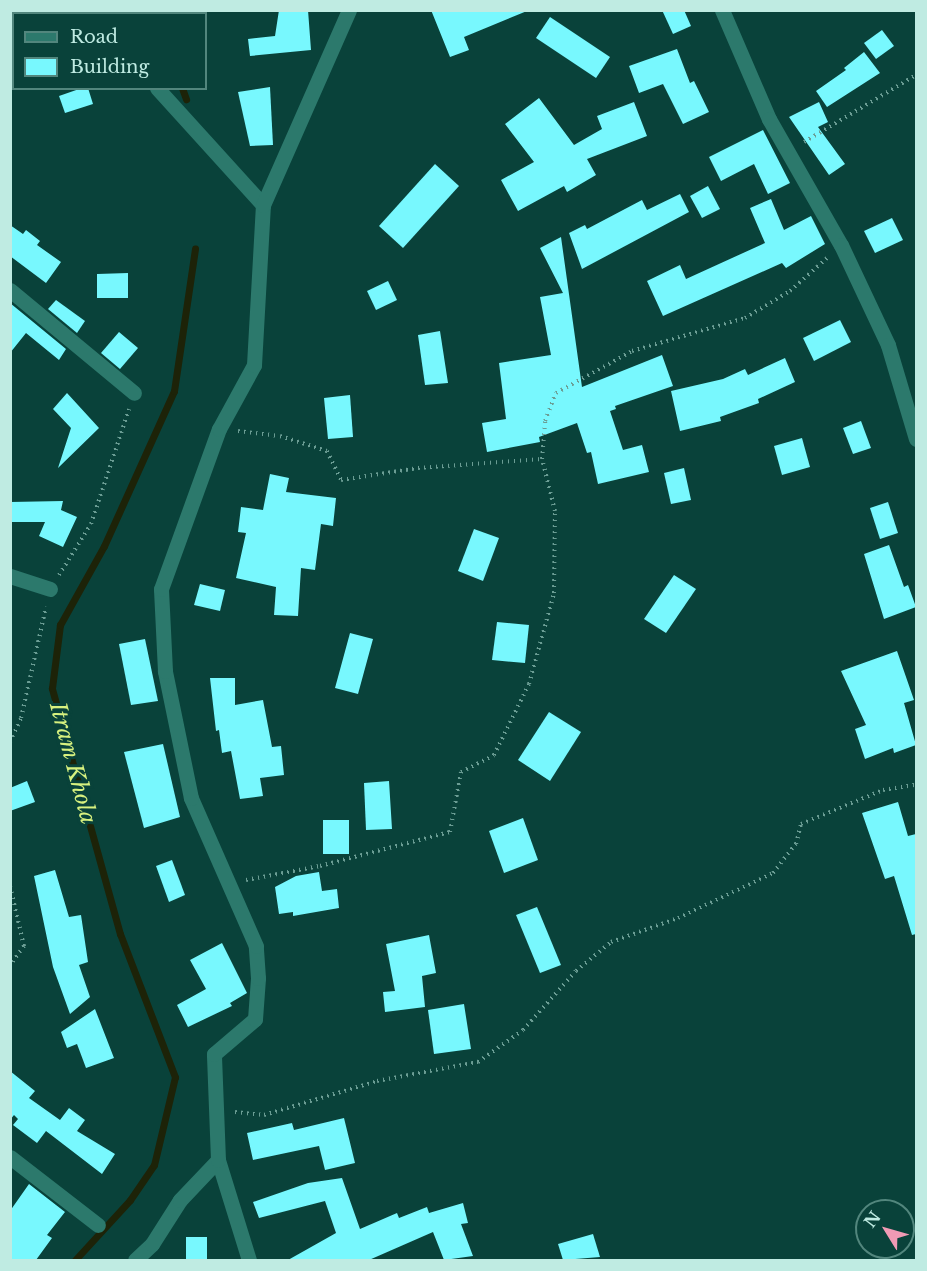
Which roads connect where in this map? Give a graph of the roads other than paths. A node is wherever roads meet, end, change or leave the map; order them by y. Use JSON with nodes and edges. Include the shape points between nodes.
{"nodes":[{"id":1,"x":349,"y":10,"type":"edge"},
{"id":2,"x":723,"y":10,"type":"edge"},
{"id":3,"x":159,"y":90,"type":"edge"},
{"id":4,"x":263,"y":205,"type":"junction"},
{"id":5,"x":10,"y":290,"type":"edge"},
{"id":6,"x":134,"y":393,"type":"road end"},
{"id":7,"x":916,"y":439,"type":"edge"},
{"id":8,"x":10,"y":576,"type":"edge"},
{"id":9,"x":50,"y":589,"type":"road end"},
{"id":10,"x":10,"y":1157,"type":"edge"},
{"id":11,"x":218,"y":1160,"type":"junction"},
{"id":12,"x":98,"y":1224,"type":"dead end"},
{"id":13,"x":135,"y":1260,"type":"edge"},
{"id":14,"x":249,"y":1260,"type":"edge"}],
"edges":[{"from":1,"to":4,"type":"street"},
{"from":2,"to":7,"type":"street","via":[[769,119],[841,245],[888,345]]},
{"from":3,"to":4,"type":"street"},
{"from":4,"to":11,"type":"street","via":[[254,365],[219,429],[162,589],[165,670],[191,798],[256,946],[255,1019],[214,1053]]},
{"from":5,"to":6,"type":"street"},
{"from":8,"to":9,"type":"street"},
{"from":10,"to":12,"type":"street"},
{"from":11,"to":13,"type":"street","via":[[180,1200],[152,1244]]},
{"from":11,"to":14,"type":"street"}]}
